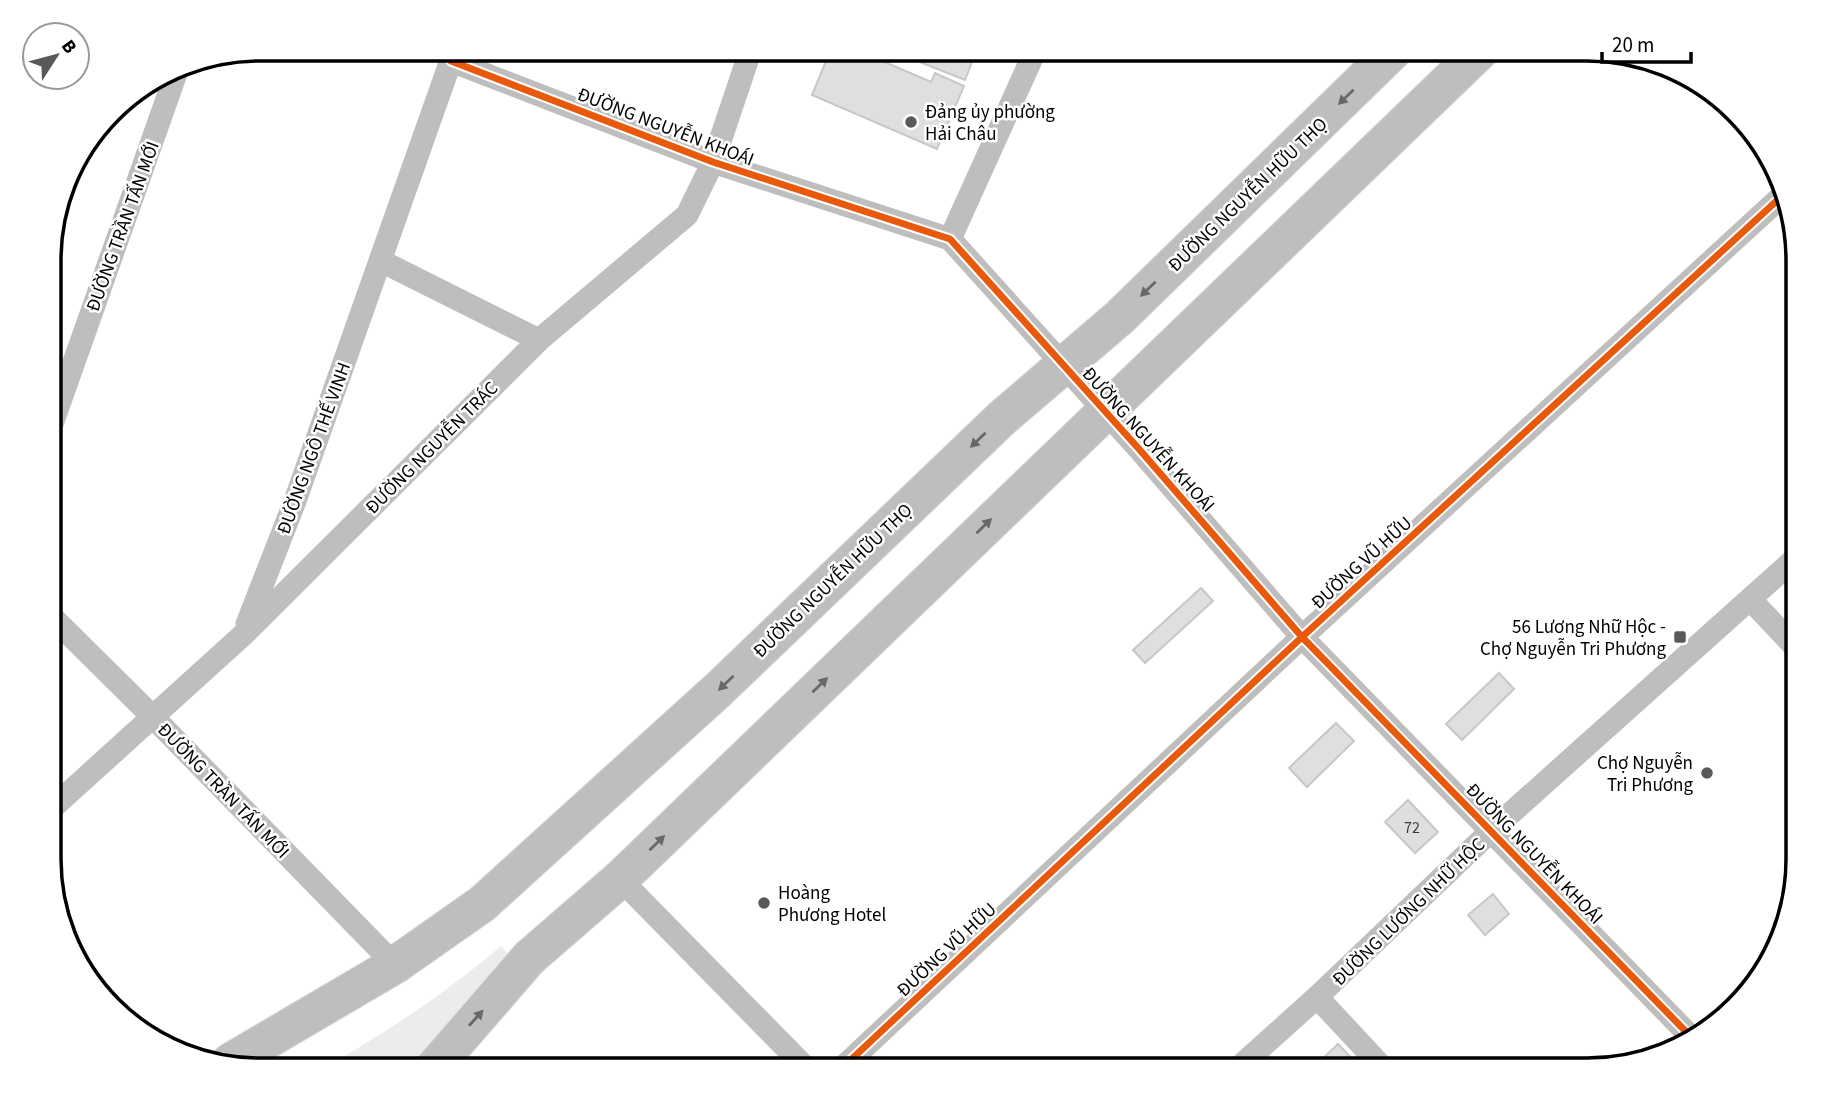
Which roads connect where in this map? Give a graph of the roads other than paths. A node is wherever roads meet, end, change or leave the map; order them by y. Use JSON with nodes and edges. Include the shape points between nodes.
{"nodes":[{"id":1,"x":451,"y":61,"type":"edge"},
{"id":2,"x":468,"y":61,"type":"edge"},
{"id":3,"x":747,"y":61,"type":"edge"},
{"id":4,"x":1031,"y":61,"type":"edge"},
{"id":5,"x":1383,"y":61,"type":"edge"},
{"id":6,"x":1470,"y":61,"type":"edge"},
{"id":7,"x":173,"y":82,"type":"edge"},
{"id":8,"x":713,"y":162,"type":"junction"},
{"id":9,"x":1776,"y":201,"type":"edge"},
{"id":10,"x":950,"y":239,"type":"junction"},
{"id":11,"x":381,"y":261,"type":"junction"},
{"id":12,"x":539,"y":340,"type":"junction"},
{"id":13,"x":1063,"y":366,"type":"junction"},
{"id":14,"x":61,"y":399,"type":"edge"},
{"id":15,"x":1105,"y":411,"type":"junction"},
{"id":16,"x":1785,"y":568,"type":"edge"},
{"id":17,"x":1750,"y":599,"type":"junction"},
{"id":18,"x":61,"y":626,"type":"edge"},
{"id":19,"x":244,"y":634,"type":"junction"},
{"id":20,"x":1785,"y":636,"type":"edge"},
{"id":21,"x":1302,"y":637,"type":"junction"},
{"id":22,"x":153,"y":717,"type":"junction"},
{"id":23,"x":61,"y":800,"type":"edge"},
{"id":24,"x":1492,"y":831,"type":"junction"},
{"id":25,"x":620,"y":878,"type":"junction"},
{"id":26,"x":395,"y":965,"type":"junction"},
{"id":27,"x":1317,"y":998,"type":"junction"},
{"id":28,"x":1686,"y":1031,"type":"edge"},
{"id":29,"x":240,"y":1056,"type":"edge"},
{"id":30,"x":1250,"y":1057,"type":"edge"},
{"id":31,"x":1373,"y":1057,"type":"edge"},
{"id":32,"x":443,"y":1058,"type":"edge"},
{"id":33,"x":796,"y":1058,"type":"edge"},
{"id":34,"x":854,"y":1058,"type":"edge"}],
"edges":[{"from":1,"to":11,"type":"street","name":"ĐƯỜNG NGÔ THẾ VINH"},
{"from":2,"to":8,"type":"street","name":"ĐƯỜNG NGUYỄN KHOÁI"},
{"from":3,"to":8,"type":"street","name":"ĐƯỜNG NGUYỄN TRÁC"},
{"from":4,"to":10,"type":"street"},
{"from":5,"to":13,"type":"main road","name":"ĐƯỜNG NGUYỄN HỮU THỌ","one_way":true},
{"from":6,"to":15,"type":"main road"},
{"from":7,"to":14,"type":"street","name":"ĐƯỜNG TRẦN TẤN MỚI"},
{"from":8,"to":10,"type":"street","name":"ĐƯỜNG NGUYỄN KHOÁI"},
{"from":8,"to":12,"type":"street","name":"ĐƯỜNG NGUYỄN TRÁC","via":[[687,215]]},
{"from":9,"to":21,"type":"street","name":"ĐƯỜNG VŨ HỮU"},
{"from":10,"to":13,"type":"street","name":"ĐƯỜNG NGUYỄN KHOÁI"},
{"from":11,"to":12,"type":"street"},
{"from":11,"to":19,"type":"street","name":"ĐƯỜNG NGÔ THẾ VINH"},
{"from":12,"to":19,"type":"street","name":"ĐƯỜNG NGUYỄN TRÁC"},
{"from":13,"to":15,"type":"street","name":"ĐƯỜNG NGUYỄN KHOÁI"},
{"from":13,"to":26,"type":"main road","name":"ĐƯỜNG NGUYỄN HỮU THỌ","one_way":true,"via":[[503,886]]},
{"from":15,"to":21,"type":"street","name":"ĐƯỜNG NGUYỄN KHOÁI"},
{"from":25,"to":15,"type":"main road","one_way":true},
{"from":16,"to":17,"type":"street","name":"ĐƯỜNG LƯƠNG NHỮ HỘC"},
{"from":17,"to":20,"type":"street"},
{"from":17,"to":24,"type":"street","name":"ĐƯỜNG LƯƠNG NHỮ HỘC"},
{"from":18,"to":22,"type":"street","name":"ĐƯỜNG TRẦN TẤN MỚI"},
{"from":19,"to":22,"type":"street","name":"ĐƯỜNG NGUYỄN TRÁC"},
{"from":21,"to":24,"type":"street","name":"ĐƯỜNG NGUYỄN KHOÁI"},
{"from":21,"to":34,"type":"street","name":"ĐƯỜNG VŨ HỮU"},
{"from":22,"to":23,"type":"street","name":"ĐƯỜNG NGUYỄN TRÁC"},
{"from":22,"to":26,"type":"street","name":"ĐƯỜNG TRẦN TẤN MỚI"},
{"from":24,"to":27,"type":"street","name":"ĐƯỜNG LƯƠNG NHỮ HỘC"},
{"from":24,"to":28,"type":"street","name":"ĐƯỜNG NGUYỄN KHOÁI"},
{"from":32,"to":25,"type":"main road","one_way":true,"via":[[529,958]]},
{"from":25,"to":33,"type":"street"},
{"from":26,"to":29,"type":"main road","name":"ĐƯỜNG NGUYỄN HỮU THỌ"},
{"from":27,"to":30,"type":"street","name":"ĐƯỜNG LƯƠNG NHỮ HỘC"},
{"from":27,"to":31,"type":"street"}]}
